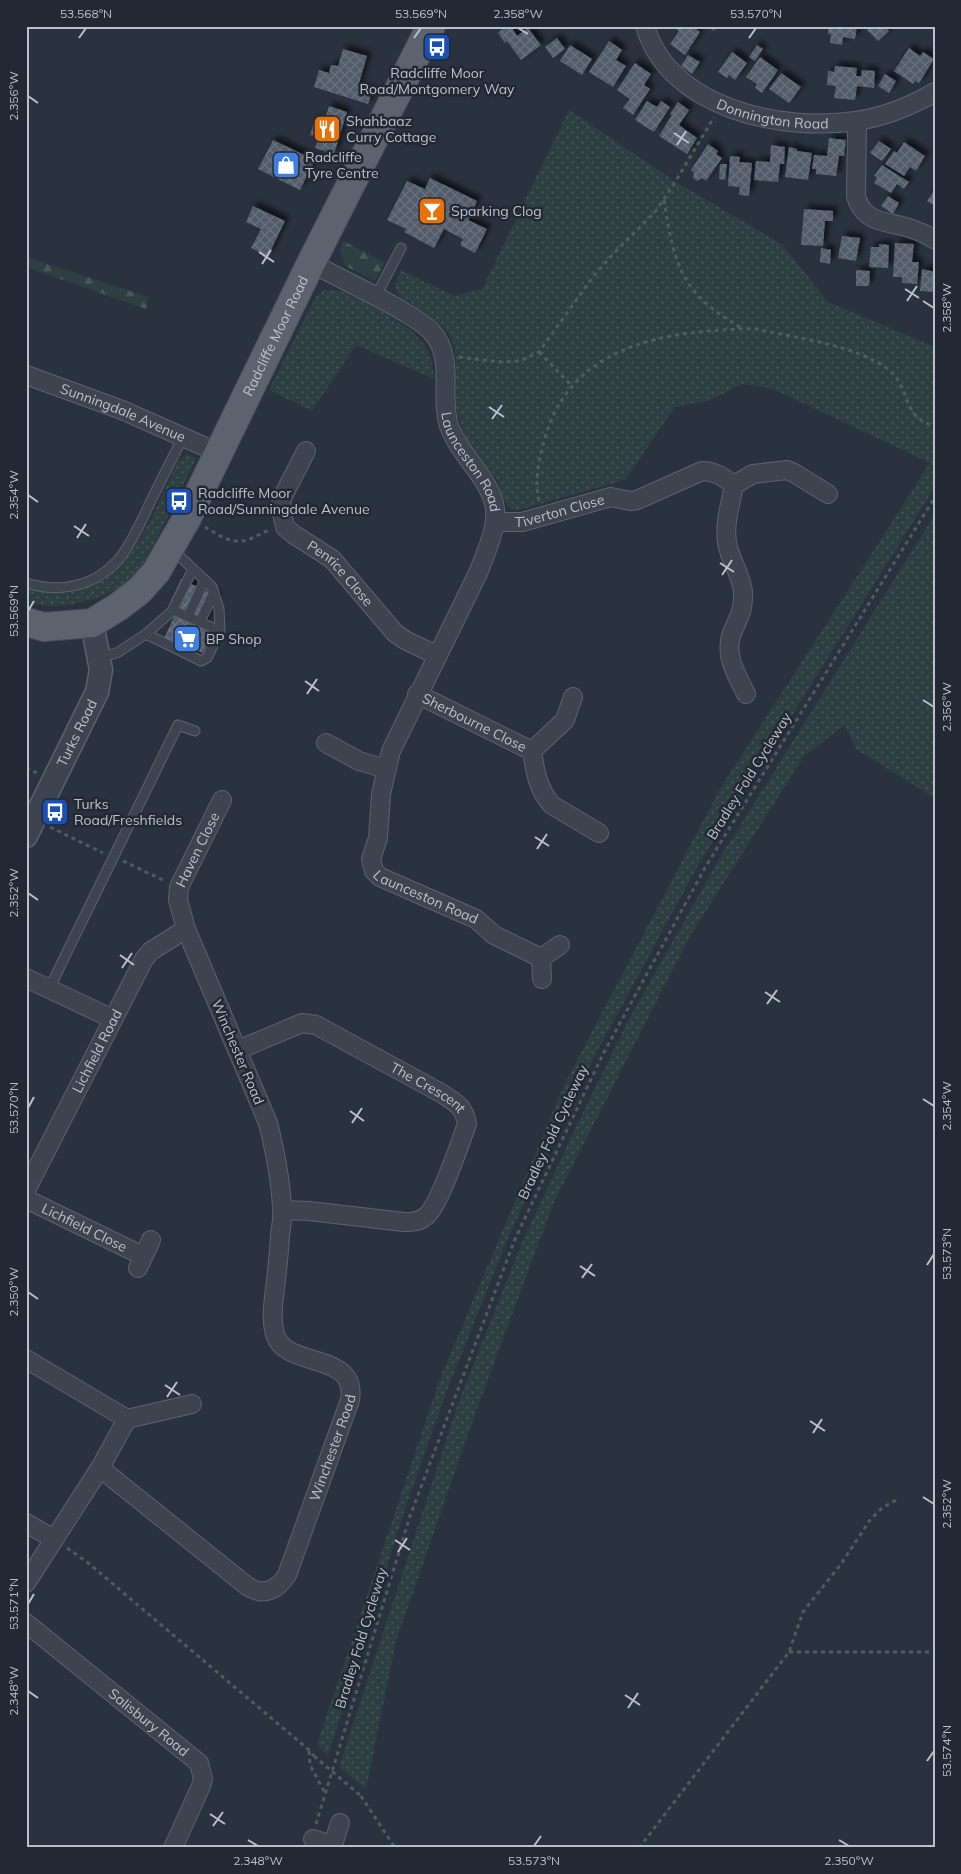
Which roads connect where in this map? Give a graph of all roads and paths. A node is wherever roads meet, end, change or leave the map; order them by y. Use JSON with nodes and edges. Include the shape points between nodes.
{"nodes":[{"id":1,"x":431,"y":26,"type":"edge"},
{"id":2,"x":645,"y":26,"type":"edge"},
{"id":3,"x":935,"y":92,"type":"edge"},
{"id":4,"x":721,"y":105,"type":"junction"},
{"id":5,"x":857,"y":121,"type":"junction"},
{"id":6,"x":664,"y":200,"type":"junction"},
{"id":7,"x":935,"y":240,"type":"edge"},
{"id":8,"x":402,"y":248,"type":"dead end"},
{"id":9,"x":311,"y":263,"type":"junction"},
{"id":10,"x":376,"y":296,"type":"junction"},
{"id":11,"x":741,"y":328,"type":"junction"},
{"id":12,"x":539,"y":352,"type":"junction"},
{"id":13,"x":444,"y":355,"type":"junction"},
{"id":14,"x":26,"y":375,"type":"edge"},
{"id":15,"x":572,"y":386,"type":"junction"},
{"id":16,"x":935,"y":426,"type":"edge"},
{"id":17,"x":183,"y":437,"type":"junction"},
{"id":18,"x":306,"y":451,"type":"dead end"},
{"id":19,"x":219,"y":453,"type":"junction"},
{"id":20,"x":734,"y":485,"type":"junction"},
{"id":21,"x":818,"y":493,"type":"dead end"},
{"id":22,"x":935,"y":497,"type":"edge"},
{"id":23,"x":543,"y":516,"type":"junction"},
{"id":24,"x":187,"y":518,"type":"junction"},
{"id":25,"x":495,"y":522,"type":"junction"},
{"id":26,"x":285,"y":527,"type":"junction"},
{"id":27,"x":170,"y":549,"type":"junction"},
{"id":28,"x":193,"y":569,"type":"junction"},
{"id":29,"x":205,"y":580,"type":"junction"},
{"id":30,"x":26,"y":583,"type":"edge"},
{"id":31,"x":214,"y":592,"type":"junction"},
{"id":32,"x":173,"y":610,"type":"junction"},
{"id":33,"x":188,"y":616,"type":"junction"},
{"id":34,"x":26,"y":622,"type":"edge"},
{"id":35,"x":200,"y":622,"type":"junction"},
{"id":36,"x":92,"y":623,"type":"junction"},
{"id":37,"x":220,"y":631,"type":"junction"},
{"id":38,"x":146,"y":634,"type":"junction"},
{"id":39,"x":436,"y":655,"type":"junction"},
{"id":40,"x":98,"y":658,"type":"junction"},
{"id":41,"x":572,"y":693,"type":"dead end"},
{"id":42,"x":417,"y":694,"type":"junction"},
{"id":43,"x":746,"y":694,"type":"dead end"},
{"id":44,"x":195,"y":731,"type":"dead end"},
{"id":45,"x":324,"y":741,"type":"dead end"},
{"id":46,"x":532,"y":751,"type":"junction"},
{"id":47,"x":386,"y":769,"type":"junction"},
{"id":48,"x":222,"y":800,"type":"dead end"},
{"id":49,"x":30,"y":828,"type":"edge"},
{"id":50,"x":599,"y":833,"type":"dead end"},
{"id":51,"x":113,"y":857,"type":"junction"},
{"id":52,"x":179,"y":888,"type":"junction"},
{"id":53,"x":186,"y":929,"type":"junction"},
{"id":54,"x":560,"y":945,"type":"dead end"},
{"id":55,"x":541,"y":958,"type":"junction"},
{"id":56,"x":26,"y":978,"type":"edge"},
{"id":57,"x":542,"y":979,"type":"dead end"},
{"id":58,"x":48,"y":989,"type":"junction"},
{"id":59,"x":113,"y":1019,"type":"junction"},
{"id":60,"x":238,"y":1050,"type":"junction"},
{"id":61,"x":26,"y":1190,"type":"edge"},
{"id":62,"x":26,"y":1199,"type":"edge"},
{"id":63,"x":283,"y":1210,"type":"junction"},
{"id":64,"x":151,"y":1240,"type":"dead end"},
{"id":65,"x":26,"y":1359,"type":"edge"},
{"id":66,"x":192,"y":1404,"type":"dead end"},
{"id":67,"x":128,"y":1419,"type":"junction"},
{"id":68,"x":100,"y":1468,"type":"junction"},
{"id":69,"x":896,"y":1500,"type":"dead end"},
{"id":70,"x":26,"y":1524,"type":"edge"},
{"id":71,"x":54,"y":1538,"type":"junction"},
{"id":72,"x":26,"y":1583,"type":"edge"},
{"id":73,"x":26,"y":1623,"type":"edge"},
{"id":74,"x":789,"y":1652,"type":"junction"},
{"id":75,"x":935,"y":1652,"type":"edge"},
{"id":76,"x":309,"y":1750,"type":"junction"},
{"id":77,"x":325,"y":1794,"type":"junction"},
{"id":78,"x":340,"y":1823,"type":"dead end"},
{"id":79,"x":313,"y":1836,"type":"joint"},
{"id":80,"x":332,"y":1847,"type":"edge"},
{"id":81,"x":173,"y":1848,"type":"edge"},
{"id":82,"x":395,"y":1848,"type":"edge"},
{"id":83,"x":639,"y":1848,"type":"edge"}],
"edges":[{"from":1,"to":9,"type":"main road","name":"Radcliffe Moor Road"},
{"from":2,"to":4,"type":"street","name":"Donnington Road","via":[[648,39],[667,68],[679,80]]},
{"from":3,"to":5,"type":"street","name":"Donnington Road","via":[[901,109]]},
{"from":4,"to":5,"type":"street","name":"Donnington Road","via":[[794,122]]},
{"from":4,"to":6,"type":"path"},
{"from":5,"to":7,"type":"street","via":[[856,196],[859,206],[873,218],[918,231]]},
{"from":6,"to":11,"type":"path","via":[[669,234],[684,278],[701,300]]},
{"from":6,"to":12,"type":"path","via":[[592,278]]},
{"from":8,"to":10,"type":"lane"},
{"from":9,"to":10,"type":"street","name":"Launceston Road"},
{"from":9,"to":19,"type":"main road","name":"Radcliffe Moor Road"},
{"from":10,"to":13,"type":"street","name":"Launceston Road","via":[[429,329],[438,339]]},
{"from":11,"to":15,"type":"path","via":[[687,332],[638,344],[593,366]]},
{"from":11,"to":16,"type":"path","via":[[839,347],[873,359],[900,381],[913,414],[924,424]]},
{"from":12,"to":13,"type":"path","via":[[520,361],[500,362]]},
{"from":12,"to":15,"type":"path"},
{"from":13,"to":25,"type":"street","name":"Launceston Road","via":[[449,424],[457,443],[486,485],[492,498]]},
{"from":14,"to":17,"type":"street","name":"Sunningdale Avenue","via":[[113,406]]},
{"from":15,"to":23,"type":"path","via":[[548,424],[536,474],[536,491]]},
{"from":17,"to":19,"type":"street","name":"Sunningdale Avenue"},
{"from":17,"to":30,"type":"lane","via":[[133,538],[120,557],[102,574],[64,588]]},
{"from":18,"to":26,"type":"street","via":[[301,479],[282,498]]},
{"from":19,"to":24,"type":"main road","name":"Radcliffe Moor Road"},
{"from":20,"to":21,"type":"street","via":[[752,474],[787,470]]},
{"from":20,"to":23,"type":"street","name":"Tiverton Close","via":[[718,474],[702,471],[637,500],[611,497]]},
{"from":20,"to":43,"type":"street","via":[[726,531],[743,589],[743,605],[731,636],[728,672]]},
{"from":22,"to":77,"type":"path","name":"Bradley Fold Cycleway","via":[[706,866],[602,1054],[514,1239],[410,1516]]},
{"from":23,"to":25,"type":"street","name":"Tiverton Close","via":[[522,522]]},
{"from":24,"to":26,"type":"path","via":[[238,542]]},
{"from":24,"to":27,"type":"main road","name":"Radcliffe Moor Road"},
{"from":25,"to":39,"type":"street","name":"Launceston Road","via":[[478,571]]},
{"from":26,"to":39,"type":"street","name":"Penrice Close","via":[[332,559],[395,633]]},
{"from":27,"to":28,"type":"lane"},
{"from":27,"to":36,"type":"main road","name":"Radcliffe Moor Road","via":[[139,591]]},
{"from":28,"to":29,"type":"lane"},
{"from":28,"to":32,"type":"lane"},
{"from":29,"to":31,"type":"lane"},
{"from":29,"to":33,"type":"lane"},
{"from":31,"to":35,"type":"lane"},
{"from":31,"to":37,"type":"lane"},
{"from":32,"to":33,"type":"lane"},
{"from":32,"to":38,"type":"lane"},
{"from":33,"to":35,"type":"lane"},
{"from":34,"to":36,"type":"main road","via":[[44,628]]},
{"from":35,"to":37,"type":"lane"},
{"from":36,"to":40,"type":"street","name":"Turks Road"},
{"from":37,"to":38,"type":"lane","via":[[206,658],[201,661]]},
{"from":38,"to":40,"type":"lane","via":[[117,653]]},
{"from":39,"to":42,"type":"street","name":"Launceston Road"},
{"from":40,"to":49,"type":"street","name":"Turks Road","via":[[101,670],[97,692]]},
{"from":41,"to":46,"type":"street","name":"Sherbourne Close","via":[[565,720]]},
{"from":42,"to":46,"type":"street","name":"Sherbourne Close"},
{"from":42,"to":47,"type":"street","name":"Launceston Road","via":[[397,735]]},
{"from":44,"to":51,"type":"lane","via":[[178,725]]},
{"from":45,"to":47,"type":"street","via":[[359,761]]},
{"from":46,"to":50,"type":"street","name":"Sherbourne Close","via":[[541,791],[546,799],[552,805],[581,814]]},
{"from":47,"to":55,"type":"street","name":"Launceston Road","via":[[378,838],[370,860],[374,871],[393,884],[476,920],[494,935]]},
{"from":48,"to":52,"type":"street","name":"Haven Close"},
{"from":49,"to":51,"type":"path"},
{"from":51,"to":52,"type":"path"},
{"from":51,"to":58,"type":"lane"},
{"from":52,"to":53,"type":"street","name":"Haven Close","via":[[178,900]]},
{"from":53,"to":59,"type":"street","name":"Lichfield Road","via":[[144,959]]},
{"from":53,"to":60,"type":"street","name":"Winchester Road"},
{"from":54,"to":55,"type":"street"},
{"from":55,"to":57,"type":"street"},
{"from":56,"to":58,"type":"street"},
{"from":58,"to":59,"type":"street"},
{"from":59,"to":61,"type":"street","name":"Lichfield Road"},
{"from":60,"to":63,"type":"street","name":"Winchester Road","via":[[268,1123]]},
{"from":60,"to":63,"type":"street","name":"The Crescent","via":[[302,1023],[316,1025],[458,1104],[465,1113],[467,1124],[436,1202],[426,1217],[404,1222]]},
{"from":62,"to":64,"type":"street","name":"Lichfield Close","via":[[141,1262]]},
{"from":63,"to":68,"type":"street","name":"Winchester Road","via":[[273,1310],[276,1338],[292,1352],[334,1367],[348,1380],[352,1390],[291,1566],[282,1583],[268,1592],[247,1586]]},
{"from":65,"to":67,"type":"street"},
{"from":66,"to":67,"type":"street"},
{"from":67,"to":68,"type":"street"},
{"from":68,"to":71,"type":"street"},
{"from":69,"to":74,"type":"path","via":[[870,1520],[841,1564],[802,1612]]},
{"from":70,"to":71,"type":"street"},
{"from":71,"to":72,"type":"street"},
{"from":71,"to":76,"type":"path","via":[[87,1562]]},
{"from":73,"to":81,"type":"street","name":"Salisbury Road","via":[[199,1763],[204,1779]]},
{"from":74,"to":75,"type":"path"},
{"from":74,"to":83,"type":"path"},
{"from":76,"to":77,"type":"path","via":[[310,1765]]},
{"from":76,"to":82,"type":"path","bridge":true,"via":[[361,1796]]},
{"from":77,"to":79,"type":"path","name":"Bradley Fold Cycleway"},
{"from":78,"to":80,"type":"street"},
{"from":79,"to":80,"type":"street"}]}
